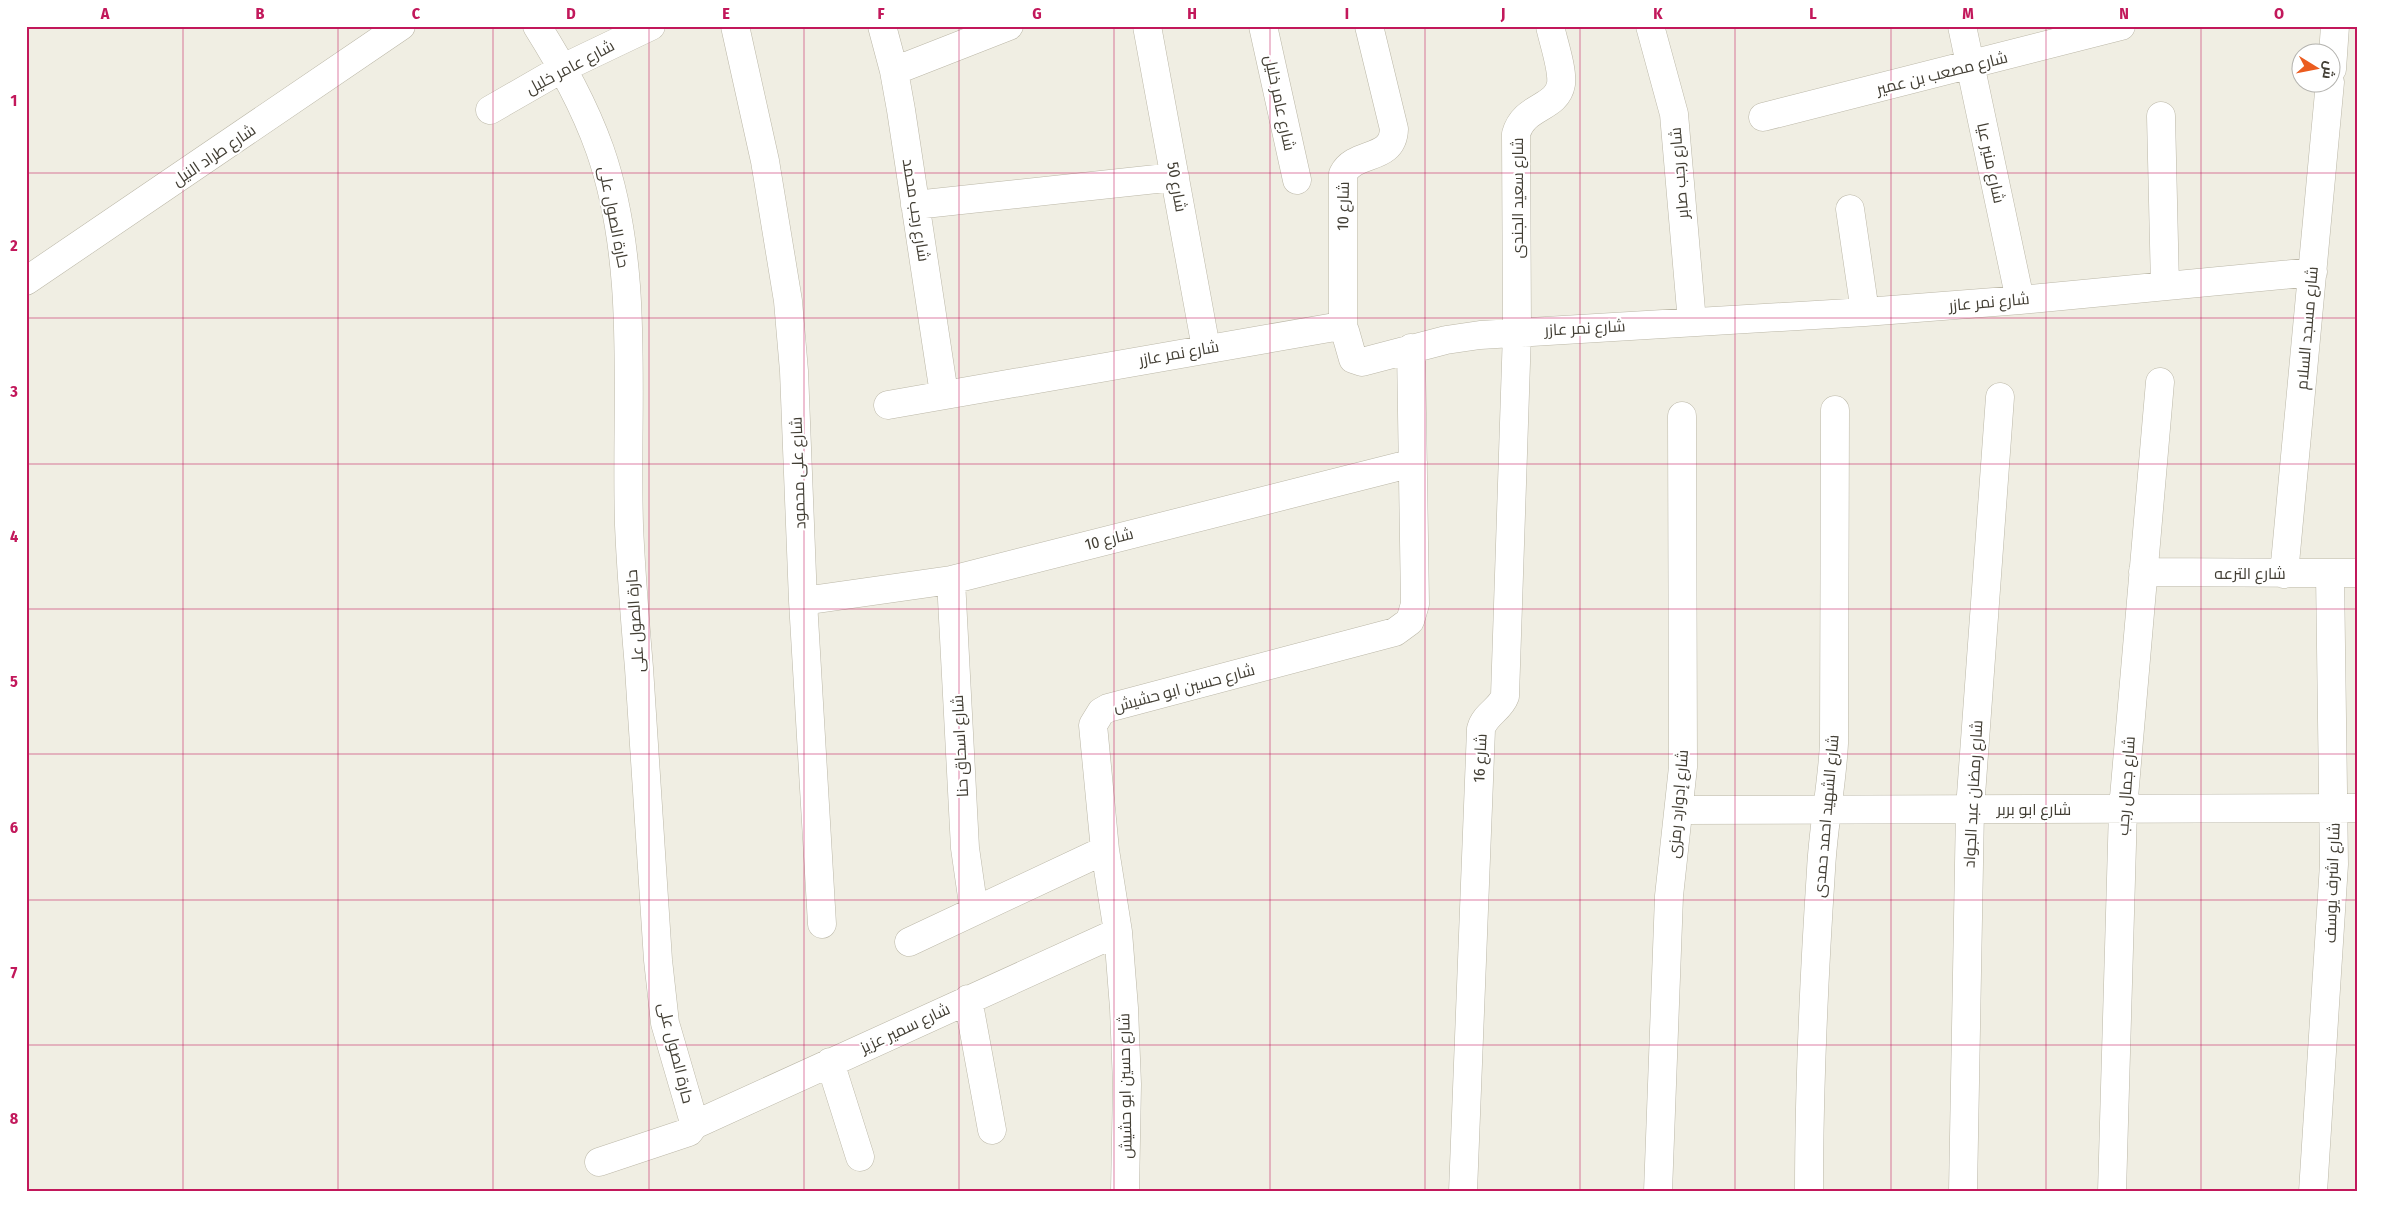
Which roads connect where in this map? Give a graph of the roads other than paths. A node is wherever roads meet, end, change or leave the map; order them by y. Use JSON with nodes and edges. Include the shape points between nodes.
{"nodes":[{"id":1,"x":401,"y":26,"type":"edge"},
{"id":2,"x":537,"y":26,"type":"edge"},
{"id":3,"x":651,"y":26,"type":"edge"},
{"id":4,"x":735,"y":26,"type":"edge"},
{"id":5,"x":882,"y":26,"type":"edge"},
{"id":6,"x":1009,"y":26,"type":"edge"},
{"id":7,"x":1146,"y":26,"type":"edge"},
{"id":8,"x":1263,"y":26,"type":"edge"},
{"id":9,"x":1369,"y":26,"type":"edge"},
{"id":10,"x":1550,"y":26,"type":"edge"},
{"id":11,"x":1650,"y":26,"type":"edge"},
{"id":12,"x":1962,"y":26,"type":"edge"},
{"id":13,"x":2120,"y":26,"type":"edge"},
{"id":14,"x":2335,"y":26,"type":"edge"},
{"id":15,"x":2334,"y":42,"type":"edge"},
{"id":16,"x":1970,"y":66,"type":"junction"},
{"id":17,"x":563,"y":68,"type":"junction"},
{"id":18,"x":894,"y":71,"type":"junction"},
{"id":19,"x":2329,"y":92,"type":"edge"},
{"id":20,"x":490,"y":110,"type":"dead end"},
{"id":21,"x":2162,"y":116,"type":"dead end"},
{"id":22,"x":1763,"y":117,"type":"dead end"},
{"id":23,"x":1175,"y":177,"type":"junction"},
{"id":24,"x":1297,"y":180,"type":"dead end"},
{"id":25,"x":914,"y":205,"type":"junction"},
{"id":26,"x":1850,"y":209,"type":"dead end"},
{"id":27,"x":2313,"y":272,"type":"junction"},
{"id":28,"x":26,"y":281,"type":"edge"},
{"id":29,"x":2165,"y":286,"type":"junction"},
{"id":30,"x":2020,"y":300,"type":"junction"},
{"id":31,"x":1865,"y":312,"type":"junction"},
{"id":32,"x":1692,"y":322,"type":"junction"},
{"id":33,"x":1343,"y":328,"type":"junction"},
{"id":34,"x":1517,"y":332,"type":"junction"},
{"id":35,"x":1206,"y":348,"type":"junction"},
{"id":36,"x":1411,"y":348,"type":"junction"},
{"id":37,"x":2160,"y":382,"type":"dead end"},
{"id":38,"x":944,"y":394,"type":"junction"},
{"id":39,"x":2000,"y":397,"type":"dead end"},
{"id":40,"x":888,"y":405,"type":"dead end"},
{"id":41,"x":1834,"y":410,"type":"dead end"},
{"id":42,"x":1682,"y":416,"type":"dead end"},
{"id":43,"x":1413,"y":463,"type":"junction"},
{"id":44,"x":2143,"y":572,"type":"junction"},
{"id":45,"x":2358,"y":573,"type":"edge"},
{"id":46,"x":2284,"y":574,"type":"junction"},
{"id":47,"x":2330,"y":574,"type":"junction"},
{"id":48,"x":951,"y":580,"type":"junction"},
{"id":49,"x":803,"y":601,"type":"junction"},
{"id":50,"x":2346,"y":808,"type":"edge"},
{"id":51,"x":1827,"y":809,"type":"junction"},
{"id":52,"x":1970,"y":809,"type":"junction"},
{"id":53,"x":2123,"y":809,"type":"junction"},
{"id":54,"x":1680,"y":810,"type":"junction"},
{"id":55,"x":1105,"y":850,"type":"junction"},
{"id":56,"x":974,"y":911,"type":"junction"},
{"id":57,"x":822,"y":924,"type":"dead end"},
{"id":58,"x":1118,"y":932,"type":"junction"},
{"id":59,"x":908,"y":942,"type":"dead end"},
{"id":60,"x":968,"y":999,"type":"junction"},
{"id":61,"x":830,"y":1062,"type":"junction"},
{"id":62,"x":694,"y":1125,"type":"junction"},
{"id":63,"x":992,"y":1130,"type":"dead end"},
{"id":64,"x":860,"y":1157,"type":"dead end"},
{"id":65,"x":599,"y":1162,"type":"dead end"},
{"id":66,"x":1125,"y":1192,"type":"edge"},
{"id":67,"x":1463,"y":1192,"type":"edge"},
{"id":68,"x":1658,"y":1192,"type":"edge"},
{"id":69,"x":1809,"y":1192,"type":"edge"},
{"id":70,"x":1963,"y":1192,"type":"edge"},
{"id":71,"x":2112,"y":1192,"type":"edge"},
{"id":72,"x":2313,"y":1192,"type":"edge"}],
"edges":[{"from":1,"to":28,"type":"street","name":"شارع طراد النيل"},
{"from":2,"to":17,"type":"street","name":"حارة الصول على"},
{"from":3,"to":17,"type":"street","name":"شارع عامر خليل"},
{"from":4,"to":49,"type":"street","name":"شارع على محمود","via":[[765,161],[788,301]]},
{"from":5,"to":18,"type":"street","name":"شارع رجب محمد"},
{"from":6,"to":18,"type":"street"},
{"from":7,"to":23,"type":"street","name":"شارع 50"},
{"from":8,"to":24,"type":"street","name":"شارع عامر خليل"},
{"from":9,"to":33,"type":"street","name":"شارع 10","via":[[1394,137],[1384,150],[1351,164],[1343,174]]},
{"from":10,"to":34,"type":"street","name":"شارع سعيد الجندى","via":[[1561,83],[1554,99],[1521,120],[1516,134]]},
{"from":11,"to":32,"type":"street","name":"شارع رجب صابر","via":[[1674,114]]},
{"from":12,"to":16,"type":"street","name":"شارع منير عيا"},
{"from":13,"to":16,"type":"street","name":"شارع مصعب بن عمير"},
{"from":14,"to":15,"type":"street"},
{"from":16,"to":22,"type":"street","name":"شارع مصعب بن عمير"},
{"from":16,"to":30,"type":"street","name":"شارع منير عيا"},
{"from":17,"to":20,"type":"street","name":"شارع عامر خليل"},
{"from":17,"to":62,"type":"street","name":"حارة الصول على","via":[[600,151],[622,243],[626,291],[629,526],[658,960],[666,1022]]},
{"from":18,"to":25,"type":"street","name":"شارع رجب محمد"},
{"from":19,"to":27,"type":"street","name":"شارع مسجد السلام"},
{"from":21,"to":29,"type":"street"},
{"from":23,"to":25,"type":"street"},
{"from":23,"to":35,"type":"street","name":"شارع 50"},
{"from":25,"to":38,"type":"street","name":"شارع رجب محمد"},
{"from":26,"to":31,"type":"street"},
{"from":27,"to":29,"type":"street","name":"شارع نمر عازر"},
{"from":27,"to":46,"type":"street","name":"شارع مسجد السلام"},
{"from":29,"to":30,"type":"street","name":"شارع نمر عازر"},
{"from":30,"to":31,"type":"street","name":"شارع نمر عازر"},
{"from":31,"to":32,"type":"street","name":"شارع نمر عازر"},
{"from":32,"to":34,"type":"street","name":"شارع نمر عازر"},
{"from":33,"to":35,"type":"street","name":"شارع نمر عازر"},
{"from":33,"to":36,"type":"street","name":"شارع نمر عازر","via":[[1350,354],[1357,361]]},
{"from":34,"to":36,"type":"street","name":"شارع نمر عازر","via":[[1446,340]]},
{"from":34,"to":67,"type":"street","name":"شارع 16","via":[[1504,696],[1481,729]]},
{"from":35,"to":38,"type":"street","name":"شارع نمر عازر"},
{"from":36,"to":43,"type":"street","name":"شارع حسين ابو حشيش"},
{"from":37,"to":44,"type":"street","name":"شارع جمال رجب"},
{"from":38,"to":40,"type":"street","name":"شارع نمر عازر"},
{"from":39,"to":52,"type":"street","name":"شارع رمضان عبد الجواد"},
{"from":41,"to":51,"type":"street","name":"شارع الشهيد احمد حمدى","via":[[1834,742]]},
{"from":42,"to":54,"type":"street","name":"شارع إدوارد رمزى","via":[[1684,724]]},
{"from":43,"to":48,"type":"street","name":"شارع 10"},
{"from":43,"to":55,"type":"street","name":"شارع حسين ابو حشيش","via":[[1415,604],[1410,621],[1395,632],[1101,712],[1096,718],[1093,733]]},
{"from":44,"to":46,"type":"street","name":"شارع الترعه"},
{"from":44,"to":53,"type":"street","name":"شارع جمال رجب"},
{"from":45,"to":47,"type":"street","name":"شارع الترعه"},
{"from":46,"to":47,"type":"street","name":"شارع الترعه"},
{"from":47,"to":50,"type":"street","name":"شارع اشرف يوسف"},
{"from":48,"to":49,"type":"street","name":"شارع 10"},
{"from":48,"to":56,"type":"street","name":"شارع اسحاق حنا","via":[[965,848]]},
{"from":49,"to":57,"type":"street","name":"شارع على محمود"},
{"from":50,"to":53,"type":"street","name":"شارع ابو بربر"},
{"from":50,"to":72,"type":"street","name":"شارع اشرف يوسف","via":[[2331,929]]},
{"from":51,"to":52,"type":"street","name":"شارع ابو بربر"},
{"from":51,"to":54,"type":"street","name":"شارع ابو بربر"},
{"from":51,"to":69,"type":"street","name":"شارع الشهيد احمد حمدى","via":[[1814,1006]]},
{"from":52,"to":53,"type":"street","name":"شارع ابو بربر"},
{"from":52,"to":70,"type":"street","name":"شارع رمضان عبد الجواد"},
{"from":53,"to":71,"type":"street","name":"شارع جمال رجب"},
{"from":54,"to":68,"type":"street","name":"شارع إدوارد رمزى","via":[[1669,896]]},
{"from":55,"to":56,"type":"street"},
{"from":55,"to":58,"type":"street","name":"شارع حسين ابو حشيش"},
{"from":56,"to":59,"type":"street"},
{"from":58,"to":60,"type":"street","name":"شارع سمير عزيز"},
{"from":58,"to":66,"type":"street","name":"شارع حسين ابو حشيش","via":[[1127,1084]]},
{"from":60,"to":61,"type":"street","name":"شارع سمير عزيز"},
{"from":60,"to":63,"type":"street"},
{"from":61,"to":62,"type":"street","name":"شارع سمير عزيز"},
{"from":61,"to":64,"type":"street"},
{"from":62,"to":65,"type":"street","name":"حارة الصول على","via":[[689,1132]]}]}
